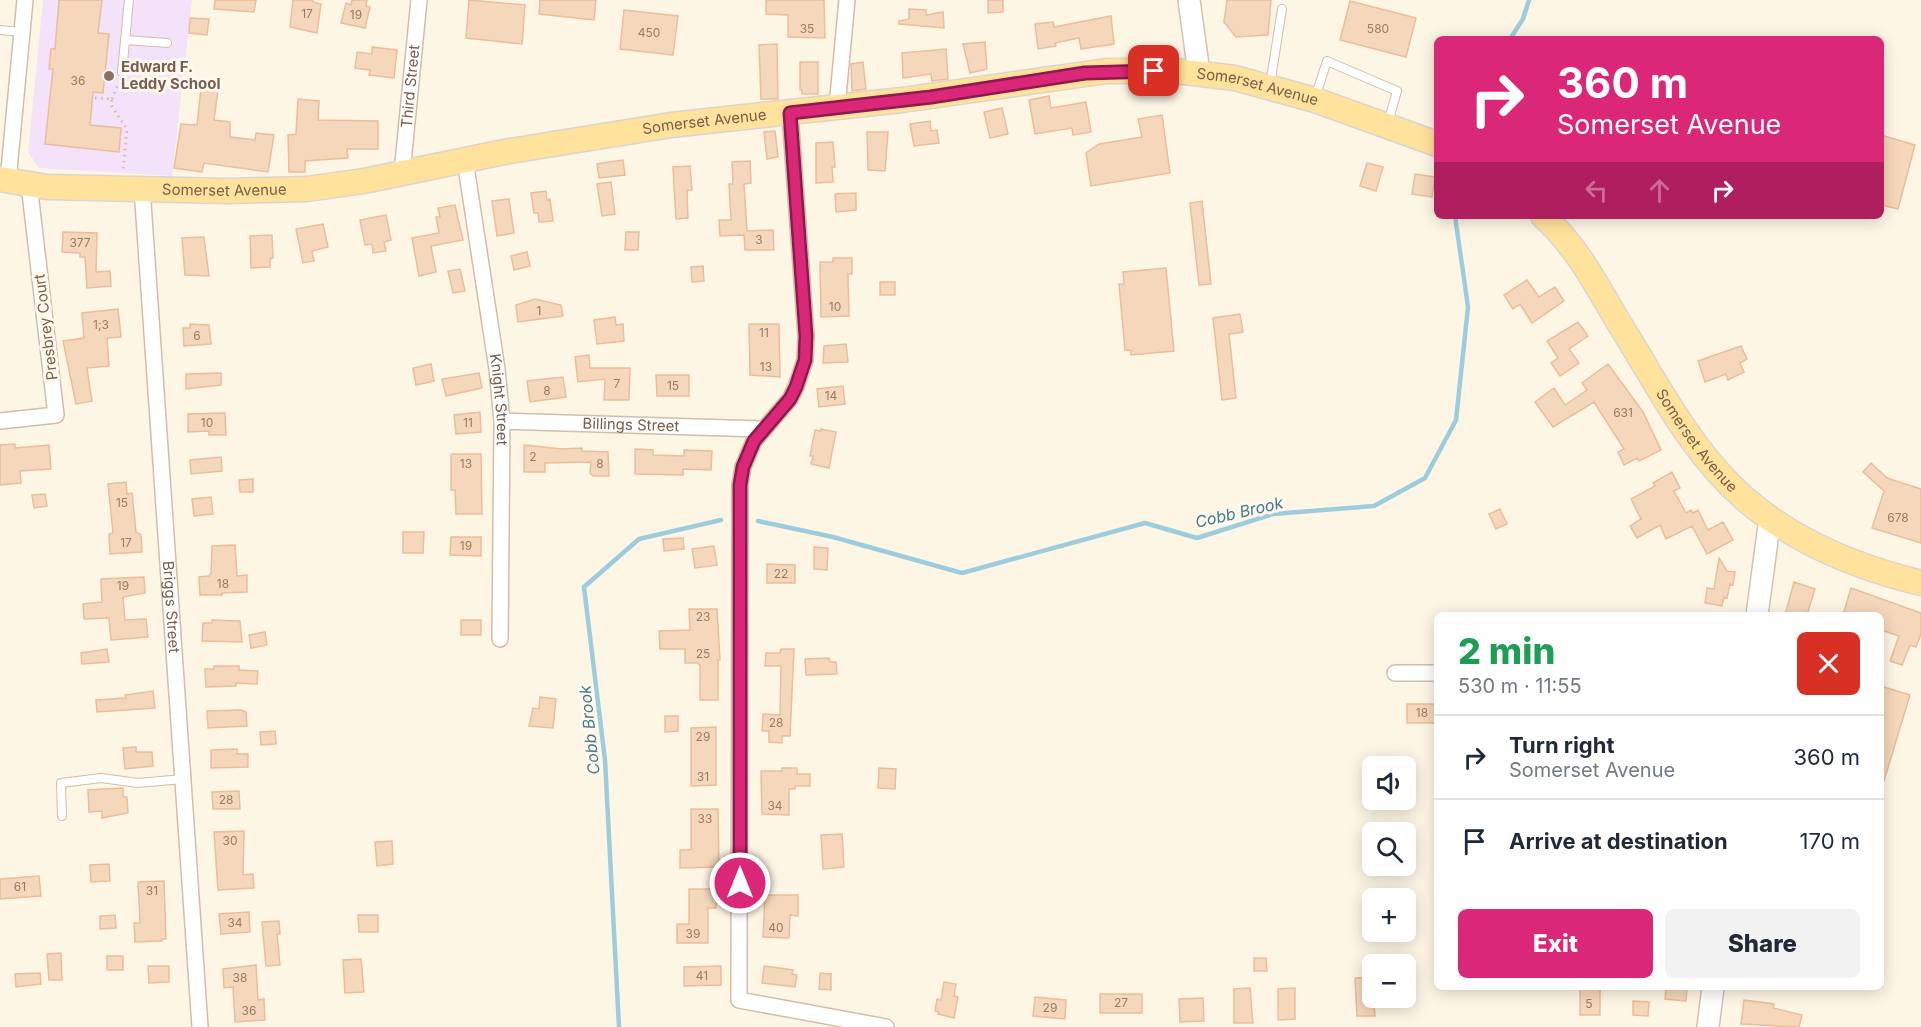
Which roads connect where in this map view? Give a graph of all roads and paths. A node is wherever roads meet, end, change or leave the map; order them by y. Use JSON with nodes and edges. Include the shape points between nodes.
{"nodes":[{"id":1,"x":25,"y":0,"type":"edge"},
{"id":2,"x":129,"y":0,"type":"edge"},
{"id":3,"x":418,"y":0,"type":"edge"},
{"id":4,"x":847,"y":0,"type":"edge"},
{"id":5,"x":1189,"y":0,"type":"edge"},
{"id":6,"x":1282,"y":9,"type":"dead end"},
{"id":7,"x":0,"y":30,"type":"edge"},
{"id":8,"x":22,"y":32,"type":"junction"},
{"id":9,"x":125,"y":40,"type":"junction"},
{"id":10,"x":167,"y":43,"type":"dead end"},
{"id":11,"x":122,"y":72,"type":"joint"},
{"id":12,"x":1199,"y":73,"type":"junction"},
{"id":13,"x":1270,"y":87,"type":"junction"},
{"id":14,"x":94,"y":98,"type":"dead end"},
{"id":15,"x":112,"y":99,"type":"junction"},
{"id":16,"x":1315,"y":100,"type":"junction"},
{"id":17,"x":837,"y":107,"type":"junction"},
{"id":18,"x":790,"y":113,"type":"junction"},
{"id":19,"x":1387,"y":126,"type":"junction"},
{"id":20,"x":1434,"y":143,"type":"edge"},
{"id":21,"x":465,"y":160,"type":"junction"},
{"id":22,"x":402,"y":173,"type":"junction"},
{"id":23,"x":12,"y":182,"type":"edge"},
{"id":24,"x":133,"y":182,"type":"junction"},
{"id":25,"x":1546,"y":219,"type":"edge"},
{"id":26,"x":0,"y":421,"type":"edge"},
{"id":27,"x":502,"y":421,"type":"junction"},
{"id":28,"x":761,"y":429,"type":"junction"},
{"id":29,"x":1770,"y":518,"type":"junction"},
{"id":30,"x":1921,"y":583,"type":"edge"},
{"id":31,"x":1757,"y":612,"type":"edge"},
{"id":32,"x":500,"y":639,"type":"dead end"},
{"id":33,"x":1395,"y":673,"type":"dead end"},
{"id":34,"x":1434,"y":673,"type":"edge"},
{"id":35,"x":183,"y":779,"type":"junction"},
{"id":36,"x":62,"y":816,"type":"dead end"},
{"id":37,"x":1713,"y":990,"type":"edge"},
{"id":38,"x":200,"y":1027,"type":"edge"},
{"id":39,"x":886,"y":1027,"type":"edge"},
{"id":40,"x":1708,"y":1027,"type":"edge"}],
"edges":[{"from":1,"to":8,"type":"street"},
{"from":2,"to":9,"type":"lane"},
{"from":3,"to":22,"type":"street","name":"Third Street"},
{"from":4,"to":17,"type":"street"},
{"from":5,"to":12,"type":"street"},
{"from":6,"to":13,"type":"lane"},
{"from":7,"to":8,"type":"lane"},
{"from":8,"to":23,"type":"street"},
{"from":9,"to":10,"type":"lane"},
{"from":9,"to":11,"type":"lane"},
{"from":11,"to":15,"type":"path"},
{"from":12,"to":13,"type":"main road","name":"Somerset Avenue"},
{"from":12,"to":17,"type":"main road","name":"Somerset Avenue","via":[[1085,73]]},
{"from":13,"to":16,"type":"main road","name":"Somerset Avenue"},
{"from":14,"to":15,"type":"path"},
{"from":15,"to":24,"type":"path","via":[[111,105],[127,129]]},
{"from":16,"to":19,"type":"main road","name":"Somerset Avenue"},
{"from":16,"to":19,"type":"lane","via":[[1327,62],[1397,91]]},
{"from":17,"to":18,"type":"main road","name":"Somerset Avenue"},
{"from":18,"to":21,"type":"main road","name":"Somerset Avenue","via":[[671,125]]},
{"from":18,"to":28,"type":"street","via":[[805,360],[790,399]]},
{"from":19,"to":20,"type":"main road","name":"Somerset Avenue"},
{"from":21,"to":22,"type":"main road","name":"Somerset Avenue"},
{"from":21,"to":27,"type":"street","name":"Knight Street"},
{"from":22,"to":24,"type":"main road","name":"Somerset Avenue","via":[[290,190]]},
{"from":23,"to":24,"type":"main road","name":"Somerset Avenue"},
{"from":23,"to":26,"type":"street","name":"Presbrey Court","via":[[56,415]]},
{"from":24,"to":35,"type":"street","name":"Briggs Street"},
{"from":25,"to":29,"type":"main road","name":"Somerset Avenue","via":[[1578,257],[1698,447],[1731,485]]},
{"from":27,"to":28,"type":"street","name":"Billings Street"},
{"from":27,"to":32,"type":"street","name":"Knight Street"},
{"from":28,"to":39,"type":"street","via":[[747,454],[740,485],[739,1000]]},
{"from":29,"to":30,"type":"main road","name":"Somerset Avenue","via":[[1830,554]]},
{"from":29,"to":31,"type":"street"},
{"from":33,"to":34,"type":"street"},
{"from":35,"to":36,"type":"lane","via":[[138,783],[101,778],[61,783]]},
{"from":35,"to":38,"type":"street","name":"Briggs Street"},
{"from":37,"to":40,"type":"street"}]}
